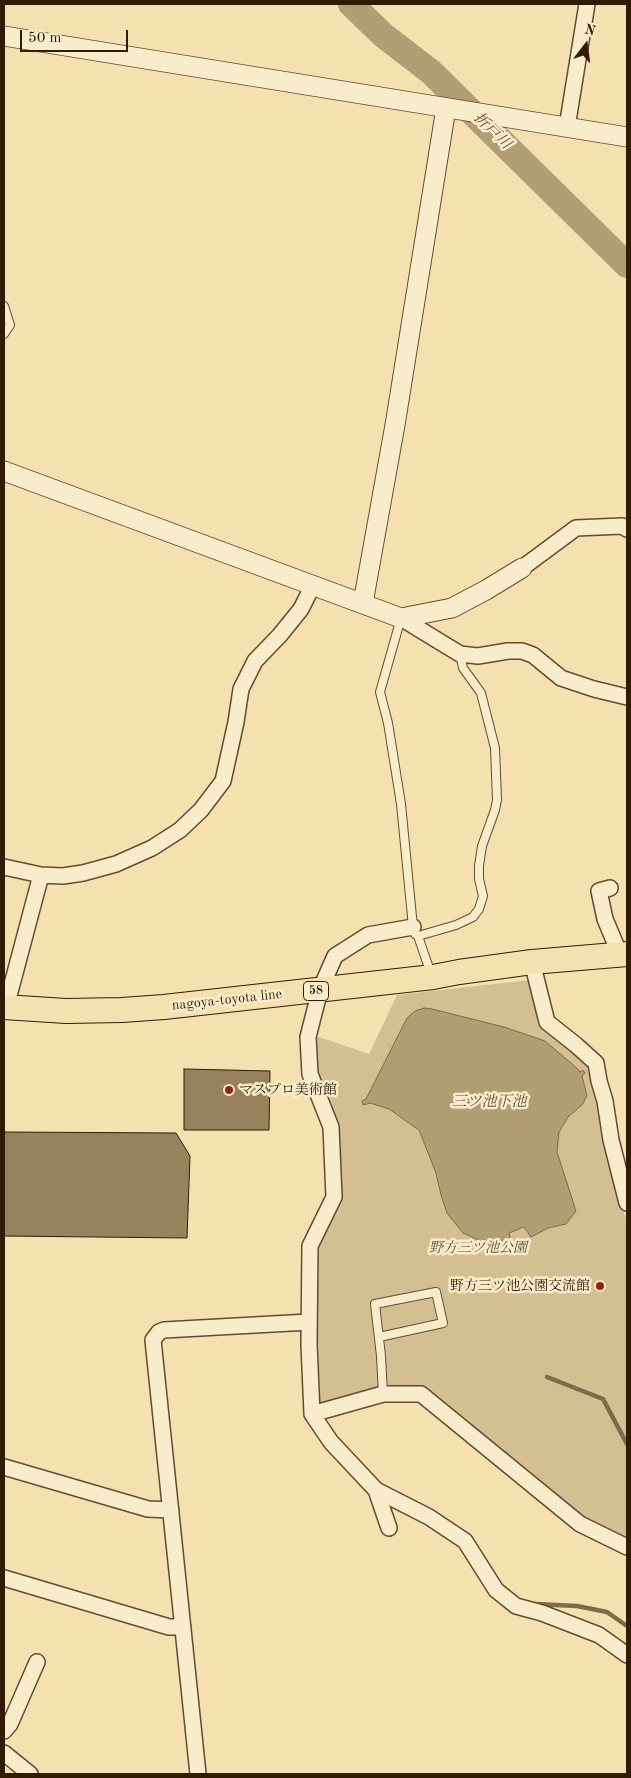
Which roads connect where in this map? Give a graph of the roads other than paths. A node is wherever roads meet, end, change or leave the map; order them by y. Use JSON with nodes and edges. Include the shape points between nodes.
{"nodes":[{"id":1,"x":587,"y":4,"type":"edge"},
{"id":2,"x":4,"y":36,"type":"edge"},
{"id":3,"x":446,"y":108,"type":"junction"},
{"id":4,"x":567,"y":127,"type":"junction"},
{"id":5,"x":627,"y":137,"type":"edge"},
{"id":6,"x":4,"y":306,"type":"edge"},
{"id":7,"x":4,"y":334,"type":"edge"},
{"id":8,"x":4,"y":471,"type":"edge"},
{"id":9,"x":627,"y":529,"type":"edge"},
{"id":10,"x":522,"y":568,"type":"joint"},
{"id":11,"x":313,"y":585,"type":"junction"},
{"id":12,"x":363,"y":603,"type":"junction"},
{"id":13,"x":401,"y":618,"type":"junction"},
{"id":14,"x":460,"y":654,"type":"junction"},
{"id":15,"x":627,"y":697,"type":"edge"},
{"id":16,"x":4,"y":867,"type":"edge"},
{"id":17,"x":41,"y":875,"type":"junction"},
{"id":18,"x":610,"y":888,"type":"dead end"},
{"id":19,"x":415,"y":931,"type":"junction"},
{"id":20,"x":624,"y":955,"type":"edge"},
{"id":21,"x":532,"y":962,"type":"junction"},
{"id":22,"x":433,"y":977,"type":"junction"},
{"id":23,"x":320,"y":990,"type":"junction"},
{"id":24,"x":5,"y":1007,"type":"edge"},
{"id":25,"x":627,"y":1203,"type":"edge"},
{"id":26,"x":309,"y":1322,"type":"junction"},
{"id":27,"x":379,"y":1337,"type":"junction"},
{"id":28,"x":382,"y":1394,"type":"junction"},
{"id":29,"x":312,"y":1414,"type":"junction"},
{"id":30,"x":4,"y":1467,"type":"edge"},
{"id":31,"x":376,"y":1490,"type":"junction"},
{"id":32,"x":171,"y":1510,"type":"junction"},
{"id":33,"x":389,"y":1528,"type":"dead end"},
{"id":34,"x":627,"y":1547,"type":"edge"},
{"id":35,"x":4,"y":1578,"type":"edge"},
{"id":36,"x":183,"y":1627,"type":"junction"},
{"id":37,"x":627,"y":1655,"type":"edge"},
{"id":38,"x":37,"y":1662,"type":"dead end"},
{"id":39,"x":4,"y":1731,"type":"edge"},
{"id":40,"x":4,"y":1753,"type":"edge"},
{"id":41,"x":30,"y":1774,"type":"edge"},
{"id":42,"x":198,"y":1774,"type":"edge"}],
"edges":[{"from":1,"to":4,"type":"street"},
{"from":2,"to":3,"type":"street"},
{"from":3,"to":4,"type":"street"},
{"from":3,"to":12,"type":"street"},
{"from":4,"to":5,"type":"street"},
{"from":6,"to":7,"type":"lane","via":[[10,325]]},
{"from":8,"to":11,"type":"street"},
{"from":9,"to":10,"type":"street","via":[[622,526],[576,528]]},
{"from":10,"to":13,"type":"street","via":[[452,608]]},
{"from":11,"to":12,"type":"street"},
{"from":11,"to":17,"type":"street","via":[[301,609],[255,661],[241,689],[223,781],[201,810],[180,830],[152,848],[116,864],[84,873]]},
{"from":12,"to":13,"type":"street"},
{"from":13,"to":14,"type":"street"},
{"from":13,"to":19,"type":"lane","via":[[380,692],[402,804]]},
{"from":14,"to":15,"type":"street","via":[[478,656],[522,651],[533,655],[561,678]]},
{"from":14,"to":19,"type":"lane","via":[[463,668],[481,693],[496,748],[497,800],[479,866],[483,896],[473,917],[456,925]]},
{"from":16,"to":17,"type":"street"},
{"from":17,"to":24,"type":"street"},
{"from":18,"to":20,"type":"street","via":[[599,891],[605,919]]},
{"from":19,"to":22,"type":"lane"},
{"from":19,"to":23,"type":"street","via":[[368,935],[335,956]]},
{"from":20,"to":21,"type":"main road","name":"nagoya-toyota line","number":"58"},
{"from":21,"to":22,"type":"main road","name":"nagoya-toyota line","number":"58"},
{"from":21,"to":25,"type":"street","via":[[547,1022],[596,1063]]},
{"from":22,"to":23,"type":"main road","name":"nagoya-toyota line","number":"58"},
{"from":23,"to":24,"type":"main road","name":"nagoya-toyota line","number":"58","via":[[122,1010]]},
{"from":23,"to":26,"type":"street","via":[[308,1037],[310,1074],[331,1127],[334,1198],[310,1246]]},
{"from":26,"to":29,"type":"street"},
{"from":26,"to":32,"type":"street","via":[[164,1330],[153,1340]]},
{"from":27,"to":27,"type":"lane","via":[[375,1304],[436,1292],[443,1323]]},
{"from":27,"to":28,"type":"lane"},
{"from":28,"to":29,"type":"street"},
{"from":28,"to":34,"type":"street","via":[[422,1394],[580,1524]]},
{"from":29,"to":31,"type":"street","via":[[331,1442]]},
{"from":30,"to":32,"type":"street","via":[[148,1509]]},
{"from":31,"to":33,"type":"street"},
{"from":31,"to":37,"type":"street","via":[[429,1517],[465,1541],[496,1590],[516,1606],[599,1635]]},
{"from":32,"to":36,"type":"street"},
{"from":35,"to":36,"type":"street","via":[[169,1627]]},
{"from":36,"to":42,"type":"street"},
{"from":38,"to":39,"type":"street"},
{"from":40,"to":41,"type":"street"}]}
